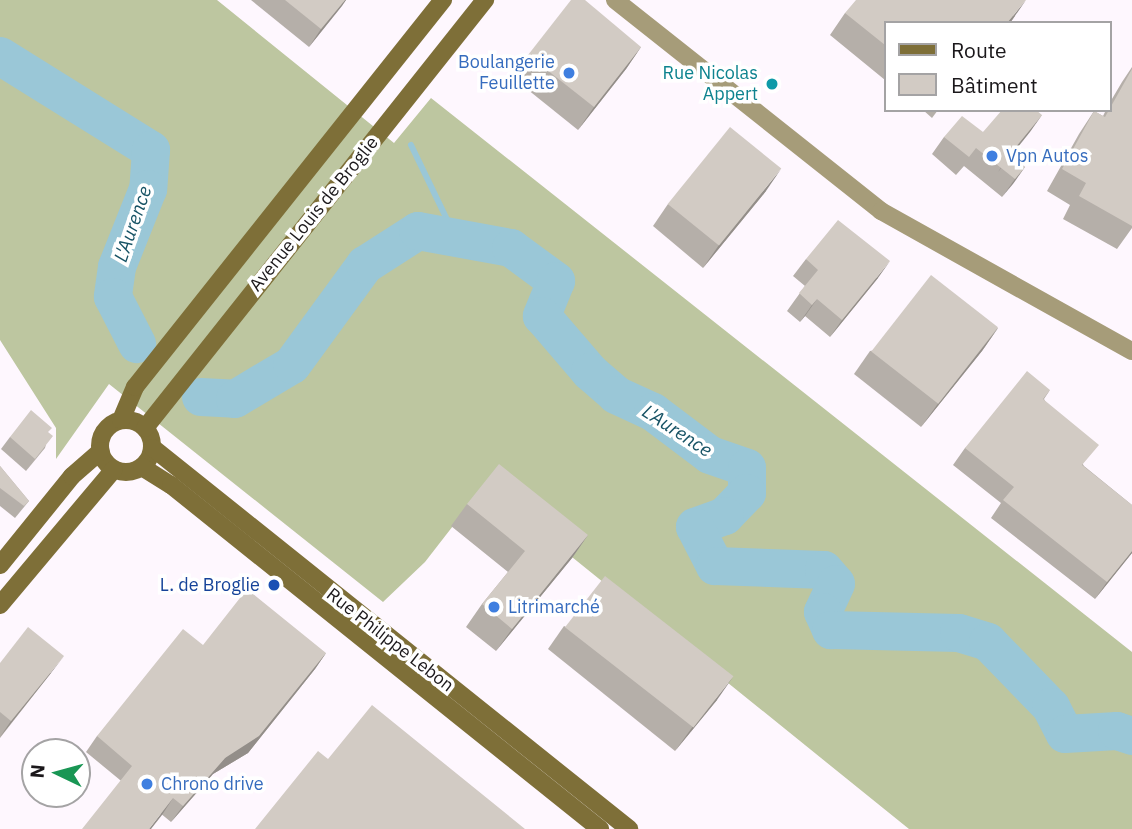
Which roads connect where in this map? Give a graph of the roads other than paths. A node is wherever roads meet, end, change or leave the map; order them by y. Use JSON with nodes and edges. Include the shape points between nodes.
{"nodes":[{"id":1,"x":443,"y":0,"type":"edge"},
{"id":2,"x":485,"y":0,"type":"edge"},
{"id":3,"x":615,"y":0,"type":"edge"},
{"id":4,"x":1132,"y":351,"type":"edge"},
{"id":5,"x":121,"y":420,"type":"junction"},
{"id":6,"x":145,"y":428,"type":"junction"},
{"id":7,"x":153,"y":448,"type":"junction"},
{"id":8,"x":101,"y":451,"type":"junction"},
{"id":9,"x":142,"y":467,"type":"junction"},
{"id":10,"x":114,"y":469,"type":"junction"},
{"id":11,"x":0,"y":565,"type":"edge"},
{"id":12,"x":0,"y":605,"type":"edge"},
{"id":13,"x":600,"y":829,"type":"edge"},
{"id":14,"x":629,"y":829,"type":"edge"}],
"edges":[{"from":1,"to":5,"type":"main road","name":"Avenue Louis de Broglie","via":[[135,387]]},
{"from":2,"to":6,"type":"main road","name":"Avenue Louis de Broglie"},
{"from":3,"to":4,"type":"street","via":[[881,211]]},
{"from":5,"to":6,"type":"main road","via":[[136,421]]},
{"from":5,"to":8,"type":"main road","via":[[107,428]]},
{"from":6,"to":7,"type":"main road"},
{"from":7,"to":9,"type":"main road"},
{"from":7,"to":14,"type":"main road","name":"Rue Philippe Lebon"},
{"from":8,"to":10,"type":"main road"},
{"from":8,"to":11,"type":"main road","via":[[72,476]]},
{"from":9,"to":10,"type":"main road","via":[[128,472]]},
{"from":9,"to":13,"type":"main road","name":"Rue Philippe Lebon","via":[[171,485]]},
{"from":10,"to":12,"type":"main road"}]}
